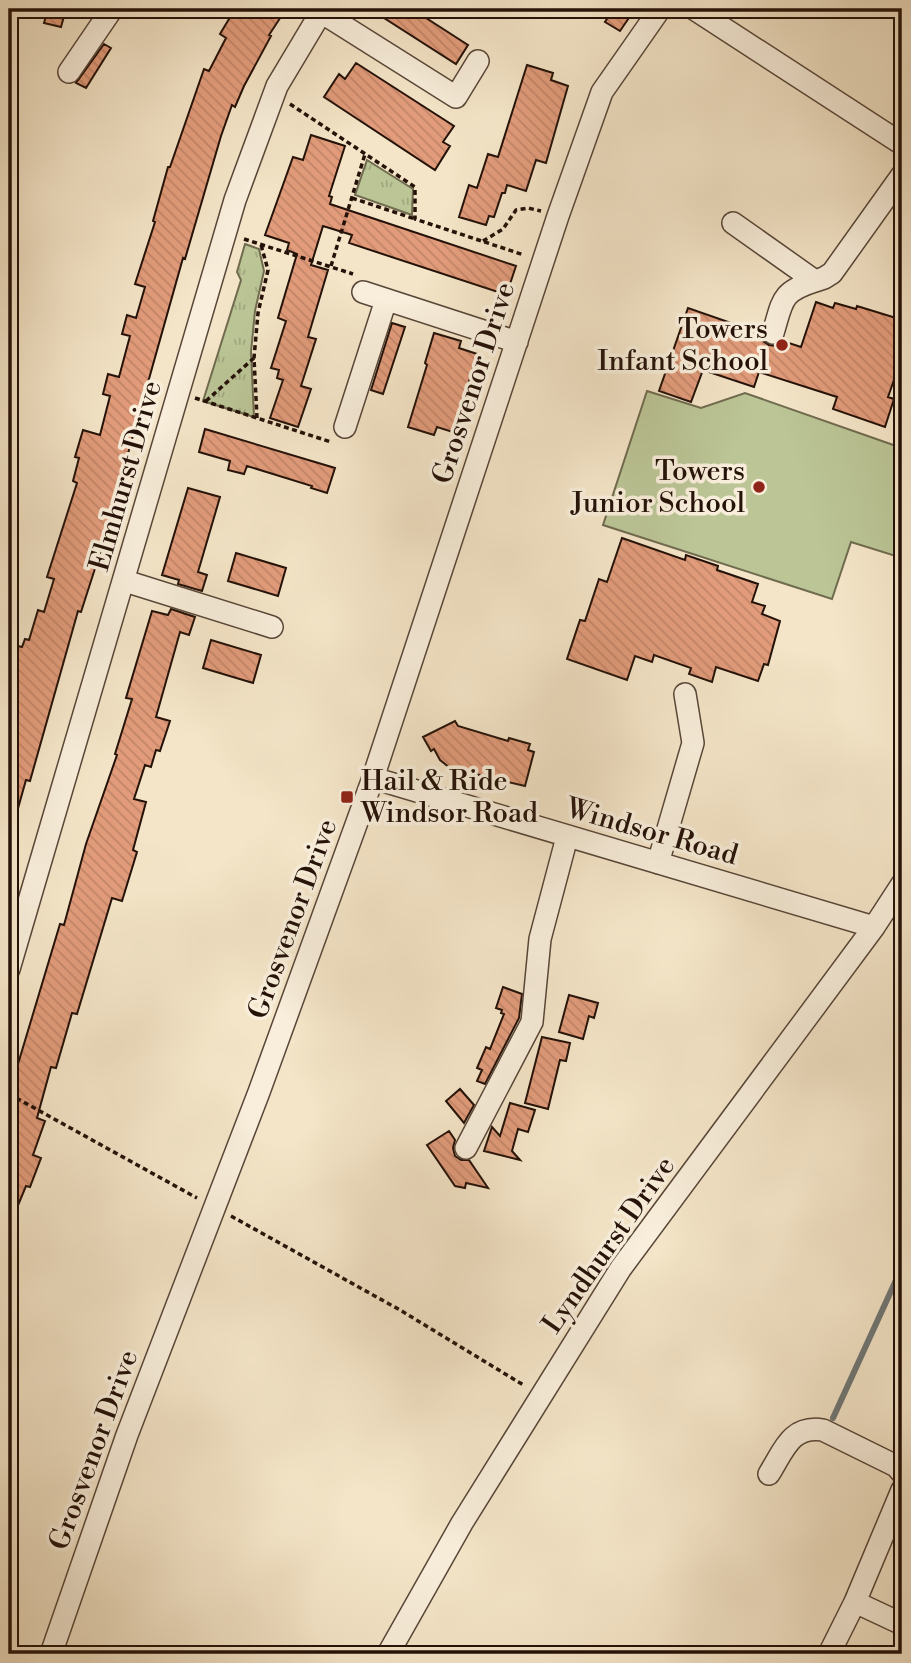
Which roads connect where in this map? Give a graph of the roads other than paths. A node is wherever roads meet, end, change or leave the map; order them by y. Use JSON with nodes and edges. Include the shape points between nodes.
{"nodes":[{"id":1,"x":112,"y":9,"type":"edge"},
{"id":2,"x":660,"y":9,"type":"edge"},
{"id":3,"x":694,"y":9,"type":"edge"},
{"id":4,"x":322,"y":10,"type":"edge"},
{"id":5,"x":478,"y":61,"type":"dead end"},
{"id":6,"x":69,"y":72,"type":"dead end"},
{"id":7,"x":902,"y":144,"type":"edge"},
{"id":8,"x":902,"y":175,"type":"edge"},
{"id":9,"x":733,"y":223,"type":"dead end"},
{"id":10,"x":815,"y":281,"type":"junction"},
{"id":11,"x":363,"y":292,"type":"road end"},
{"id":12,"x":386,"y":300,"type":"junction"},
{"id":13,"x":773,"y":333,"type":"dead end"},
{"id":14,"x":517,"y":342,"type":"junction"},
{"id":15,"x":345,"y":426,"type":"road end"},
{"id":16,"x":125,"y":582,"type":"junction"},
{"id":17,"x":272,"y":627,"type":"dead end"},
{"id":18,"x":685,"y":694,"type":"dead end"},
{"id":19,"x":373,"y":778,"type":"junction"},
{"id":20,"x":567,"y":836,"type":"junction"},
{"id":21,"x":658,"y":863,"type":"junction"},
{"id":22,"x":902,"y":884,"type":"edge"},
{"id":23,"x":874,"y":927,"type":"junction"},
{"id":24,"x":9,"y":970,"type":"edge"},
{"id":25,"x":466,"y":1148,"type":"dead end"},
{"id":26,"x":902,"y":1473,"type":"edge"},
{"id":27,"x":769,"y":1474,"type":"dead end"},
{"id":28,"x":902,"y":1490,"type":"edge"},
{"id":29,"x":855,"y":1602,"type":"junction"},
{"id":30,"x":902,"y":1624,"type":"edge"},
{"id":31,"x":51,"y":1654,"type":"edge"},
{"id":32,"x":388,"y":1654,"type":"edge"},
{"id":33,"x":829,"y":1654,"type":"edge"}],
"edges":[{"from":1,"to":6,"type":"street"},
{"from":2,"to":14,"type":"street","name":"Grosvenor Drive","via":[[602,92]]},
{"from":3,"to":7,"type":"street"},
{"from":4,"to":5,"type":"street","via":[[456,97]]},
{"from":4,"to":16,"type":"street","name":"Elmhurst Drive","via":[[274,93],[235,200]]},
{"from":8,"to":10,"type":"street","via":[[832,273]]},
{"from":9,"to":10,"type":"street"},
{"from":10,"to":13,"type":"street","via":[[785,296]]},
{"from":11,"to":12,"type":"street"},
{"from":12,"to":14,"type":"street"},
{"from":12,"to":15,"type":"street"},
{"from":14,"to":19,"type":"street","name":"Grosvenor Drive"},
{"from":16,"to":17,"type":"street"},
{"from":16,"to":24,"type":"street","name":"Elmhurst Drive"},
{"from":18,"to":21,"type":"street","via":[[693,743]]},
{"from":19,"to":20,"type":"street","name":"Windsor Road"},
{"from":19,"to":31,"type":"street","name":"Grosvenor Drive","via":[[127,1435]]},
{"from":20,"to":21,"type":"street","name":"Windsor Road"},
{"from":20,"to":25,"type":"street","via":[[540,939],[533,1022]]},
{"from":21,"to":23,"type":"street","name":"Windsor Road"},
{"from":22,"to":23,"type":"street","name":"Lyndhurst Drive"},
{"from":23,"to":32,"type":"street","name":"Lyndhurst Drive","via":[[621,1268],[462,1522]]},
{"from":26,"to":27,"type":"street","via":[[812,1428],[794,1435]]},
{"from":28,"to":29,"type":"street"},
{"from":29,"to":30,"type":"street"},
{"from":29,"to":33,"type":"street"}]}
